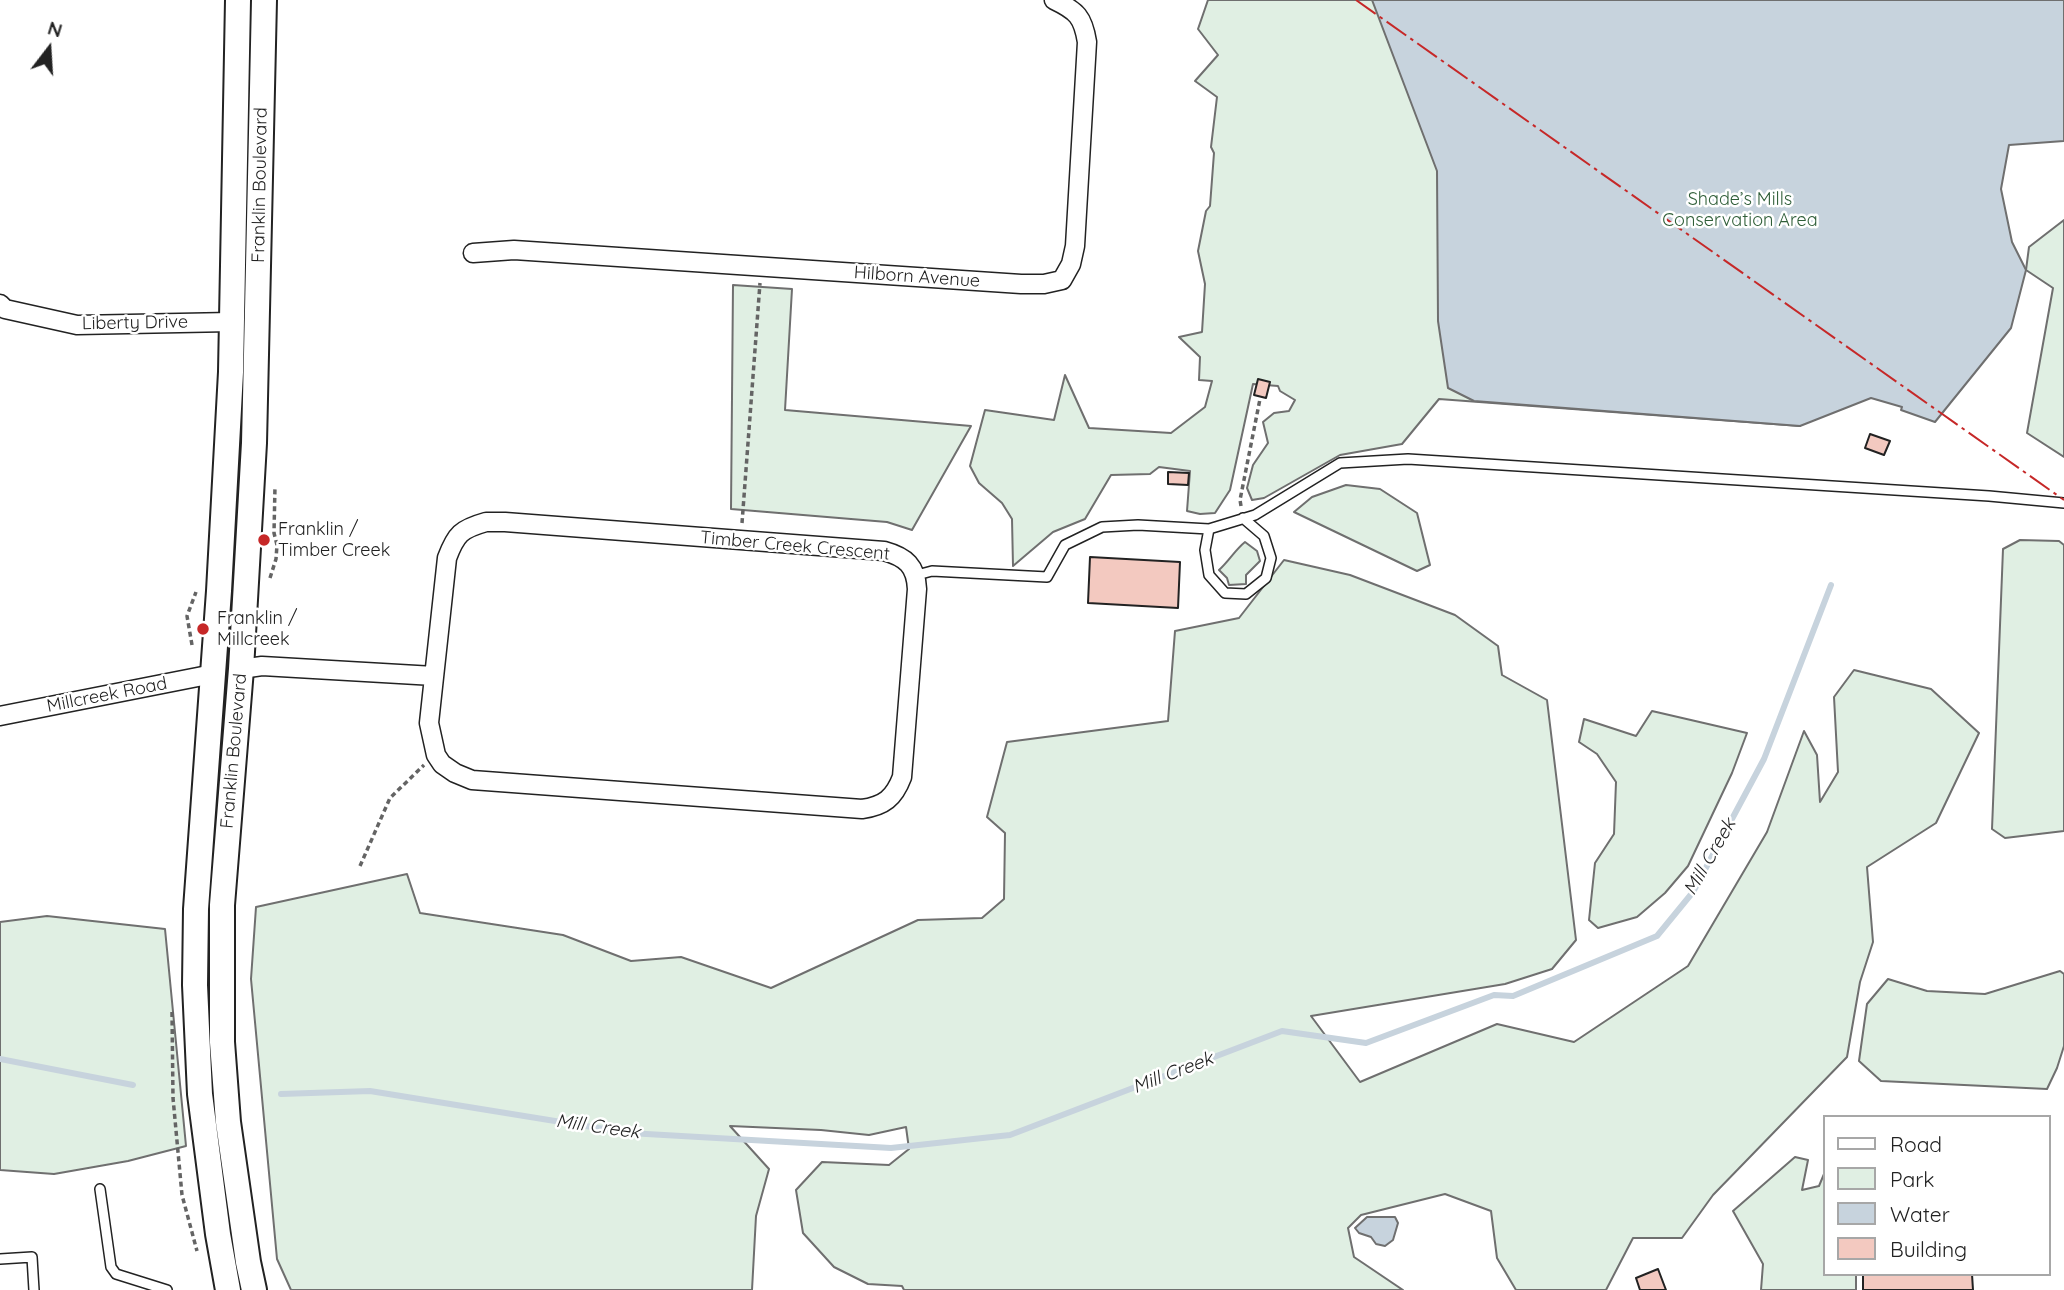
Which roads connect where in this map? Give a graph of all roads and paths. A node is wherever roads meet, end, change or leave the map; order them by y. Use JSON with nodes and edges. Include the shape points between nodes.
{"nodes":[{"id":1,"x":238,"y":0,"type":"edge"},
{"id":2,"x":264,"y":0,"type":"edge"},
{"id":3,"x":1054,"y":0,"type":"edge"},
{"id":4,"x":473,"y":253,"type":"dead end"},
{"id":5,"x":762,"y":267,"type":"junction"},
{"id":6,"x":0,"y":304,"type":"edge"},
{"id":7,"x":231,"y":321,"type":"junction"},
{"id":8,"x":1260,"y":398,"type":"dead end"},
{"id":9,"x":2064,"y":503,"type":"edge"},
{"id":10,"x":1243,"y":518,"type":"junction"},
{"id":11,"x":1209,"y":528,"type":"junction"},
{"id":12,"x":741,"y":541,"type":"junction"},
{"id":13,"x":917,"y":575,"type":"junction"},
{"id":14,"x":241,"y":669,"type":"junction"},
{"id":15,"x":214,"y":674,"type":"junction"},
{"id":16,"x":435,"y":676,"type":"junction"},
{"id":17,"x":0,"y":716,"type":"edge"},
{"id":18,"x":436,"y":755,"type":"junction"},
{"id":19,"x":360,"y":866,"type":"dead end"},
{"id":20,"x":100,"y":1189,"type":"dead end"},
{"id":21,"x":0,"y":1259,"type":"edge"},
{"id":22,"x":34,"y":1290,"type":"edge"},
{"id":23,"x":167,"y":1290,"type":"edge"},
{"id":24,"x":228,"y":1290,"type":"edge"},
{"id":25,"x":254,"y":1290,"type":"edge"}],
"edges":[{"from":1,"to":7,"type":"main road","name":"Franklin Boulevard"},
{"from":2,"to":14,"type":"main road","name":"Franklin Boulevard","via":[[257,347]]},
{"from":3,"to":5,"type":"street","name":"Hilborn Avenue","via":[[1072,8],[1084,23],[1087,42],[1075,246],[1062,279],[1021,284]]},
{"from":4,"to":5,"type":"street","name":"Hilborn Avenue","via":[[514,250]]},
{"from":5,"to":12,"type":"path"},
{"from":6,"to":7,"type":"street","name":"Liberty Drive","via":[[5,309],[77,325]]},
{"from":7,"to":15,"type":"main road","name":"Franklin Boulevard"},
{"from":8,"to":10,"type":"path","via":[[1240,500]]},
{"from":9,"to":10,"type":"lane","via":[[1408,459],[1339,463]]},
{"from":10,"to":11,"type":"lane"},
{"from":10,"to":11,"type":"lane","via":[[1264,536],[1271,558],[1266,578],[1246,594],[1225,593],[1209,575],[1205,550]]},
{"from":11,"to":13,"type":"lane","via":[[1102,527],[1065,545],[1047,577],[932,571]]},
{"from":12,"to":13,"type":"street","name":"Timber Creek Crescent","via":[[884,551],[908,562]]},
{"from":12,"to":16,"type":"street","name":"Timber Creek Crescent","via":[[505,522],[467,527],[447,558]]},
{"from":13,"to":18,"type":"street","via":[[902,777],[891,798],[877,807],[472,780],[442,764]]},
{"from":14,"to":16,"type":"street","via":[[262,666]]},
{"from":14,"to":25,"type":"main road","name":"Franklin Boulevard","via":[[222,905],[222,1042],[228,1122]]},
{"from":15,"to":17,"type":"street","name":"Millcreek Road"},
{"from":15,"to":24,"type":"main road","name":"Franklin Boulevard","via":[[201,820],[195,985],[200,1094]]},
{"from":16,"to":18,"type":"street","name":"Timber Creek Crescent","via":[[429,723]]},
{"from":18,"to":19,"type":"path","via":[[390,799]]},
{"from":20,"to":23,"type":"lane","via":[[111,1267],[116,1274]]},
{"from":21,"to":22,"type":"lane","via":[[32,1257]]}]}
